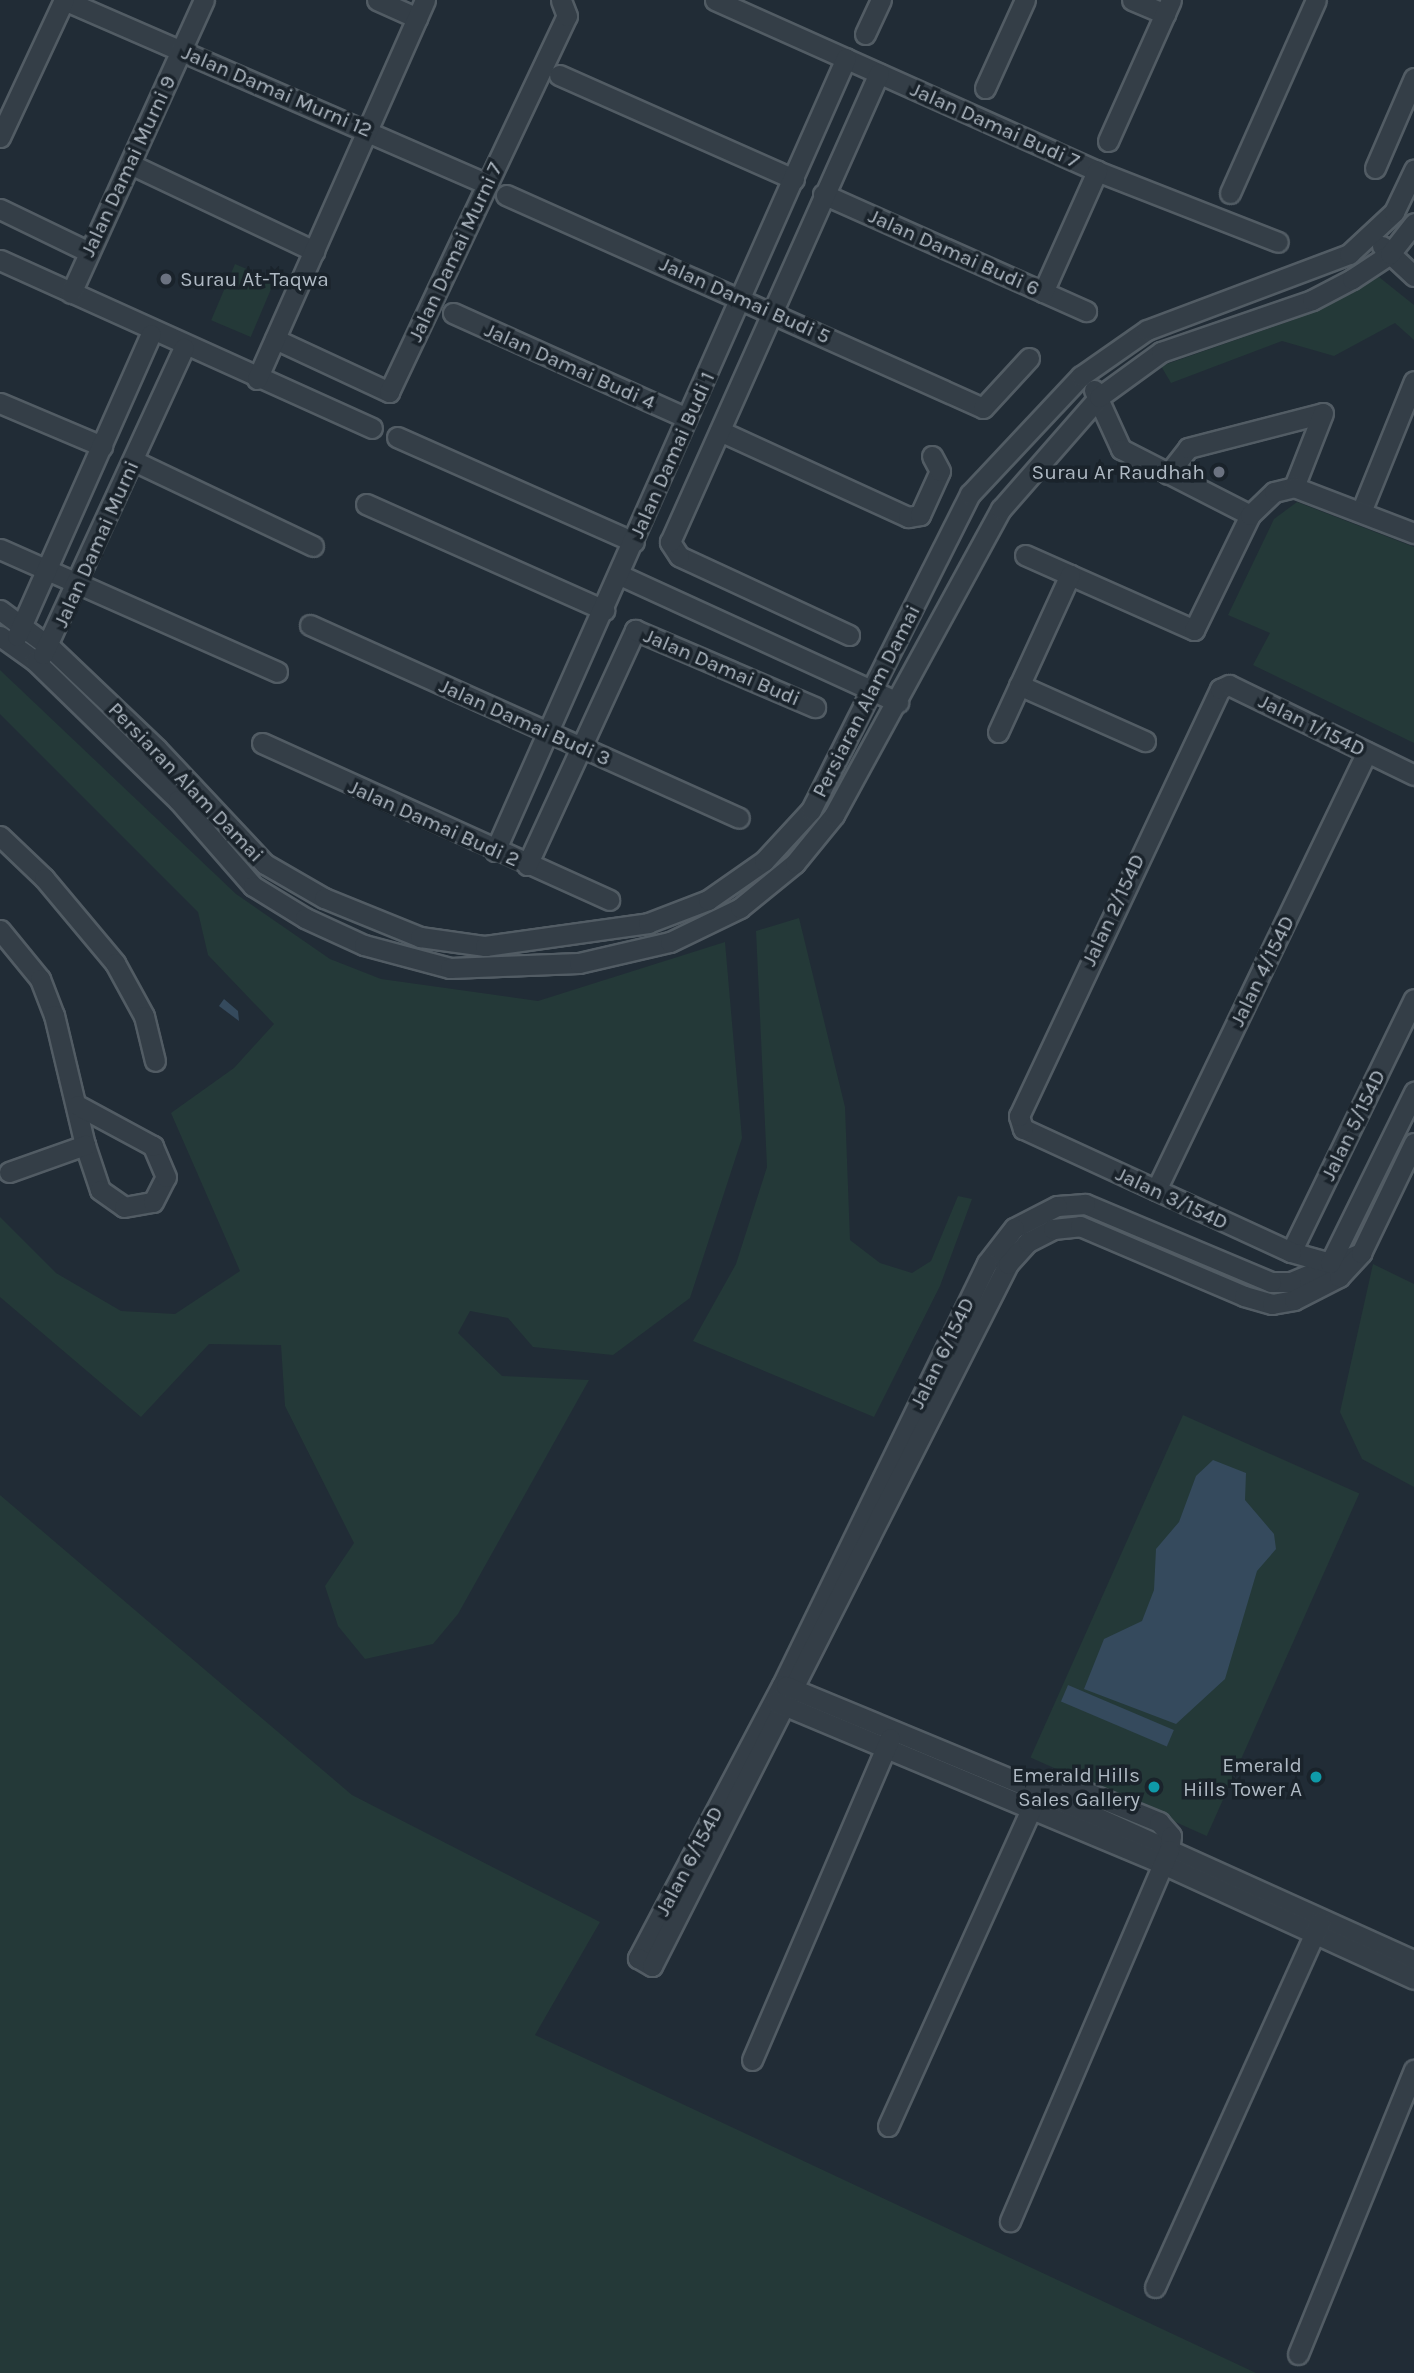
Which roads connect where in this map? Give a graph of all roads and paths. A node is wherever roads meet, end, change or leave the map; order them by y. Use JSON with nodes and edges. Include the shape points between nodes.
{"nodes":[{"id":1,"x":64,"y":0,"type":"edge"},
{"id":2,"x":204,"y":0,"type":"edge"},
{"id":3,"x":377,"y":0,"type":"edge"},
{"id":4,"x":561,"y":0,"type":"edge"},
{"id":5,"x":715,"y":0,"type":"edge"},
{"id":6,"x":881,"y":0,"type":"edge"},
{"id":7,"x":1025,"y":0,"type":"edge"},
{"id":8,"x":1132,"y":0,"type":"edge"},
{"id":9,"x":1316,"y":0,"type":"edge"},
{"id":10,"x":1168,"y":7,"type":"edge"},
{"id":11,"x":421,"y":9,"type":"edge"},
{"id":12,"x":865,"y":34,"type":"dead end"},
{"id":13,"x":181,"y":50,"type":"junction"},
{"id":14,"x":846,"y":58,"type":"junction"},
{"id":15,"x":879,"y":73,"type":"junction"},
{"id":16,"x":559,"y":75,"type":"dead end"},
{"id":17,"x":1414,"y":78,"type":"edge"},
{"id":18,"x":985,"y":88,"type":"dead end"},
{"id":19,"x":368,"y":130,"type":"junction"},
{"id":20,"x":0,"y":137,"type":"edge"},
{"id":21,"x":1108,"y":141,"type":"dead end"},
{"id":22,"x":131,"y":164,"type":"junction"},
{"id":23,"x":1375,"y":168,"type":"dead end"},
{"id":24,"x":1414,"y":170,"type":"edge"},
{"id":25,"x":1097,"y":171,"type":"junction"},
{"id":26,"x":794,"y":179,"type":"junction"},
{"id":27,"x":488,"y":184,"type":"junction"},
{"id":28,"x":823,"y":194,"type":"junction"},
{"id":29,"x":1230,"y":194,"type":"dead end"},
{"id":30,"x":506,"y":195,"type":"dead end"},
{"id":31,"x":0,"y":209,"type":"edge"},
{"id":32,"x":1378,"y":232,"type":"junction"},
{"id":33,"x":1278,"y":242,"type":"dead end"},
{"id":34,"x":1403,"y":250,"type":"edge"},
{"id":35,"x":314,"y":251,"type":"junction"},
{"id":36,"x":89,"y":252,"type":"junction"},
{"id":37,"x":0,"y":260,"type":"edge"},
{"id":38,"x":1043,"y":292,"type":"junction"},
{"id":39,"x":71,"y":293,"type":"junction"},
{"id":40,"x":741,"y":298,"type":"junction"},
{"id":41,"x":772,"y":311,"type":"junction"},
{"id":42,"x":1086,"y":311,"type":"dead end"},
{"id":43,"x":453,"y":313,"type":"dead end"},
{"id":44,"x":151,"y":334,"type":"junction"},
{"id":45,"x":275,"y":339,"type":"junction"},
{"id":46,"x":184,"y":348,"type":"junction"},
{"id":47,"x":1029,"y":358,"type":"dead end"},
{"id":48,"x":1081,"y":376,"type":"junction"},
{"id":49,"x":257,"y":379,"type":"junction"},
{"id":50,"x":1414,"y":380,"type":"edge"},
{"id":51,"x":0,"y":403,"type":"edge"},
{"id":52,"x":1102,"y":405,"type":"junction"},
{"id":53,"x":687,"y":418,"type":"junction"},
{"id":54,"x":150,"y":422,"type":"junction"},
{"id":55,"x":112,"y":424,"type":"junction"},
{"id":56,"x":372,"y":428,"type":"dead end"},
{"id":57,"x":720,"y":431,"type":"junction"},
{"id":58,"x":397,"y":437,"type":"dead end"},
{"id":59,"x":102,"y":446,"type":"junction"},
{"id":60,"x":932,"y":456,"type":"dead end"},
{"id":61,"x":134,"y":461,"type":"junction"},
{"id":62,"x":1168,"y":474,"type":"junction"},
{"id":63,"x":1294,"y":487,"type":"junction"},
{"id":64,"x":366,"y":504,"type":"dead end"},
{"id":65,"x":1361,"y":512,"type":"junction"},
{"id":66,"x":1250,"y":515,"type":"junction"},
{"id":67,"x":1414,"y":533,"type":"edge"},
{"id":68,"x":634,"y":542,"type":"junction"},
{"id":69,"x":313,"y":546,"type":"dead end"},
{"id":70,"x":0,"y":549,"type":"edge"},
{"id":71,"x":1025,"y":555,"type":"dead end"},
{"id":72,"x":47,"y":570,"type":"junction"},
{"id":73,"x":620,"y":575,"type":"junction"},
{"id":74,"x":1070,"y":575,"type":"junction"},
{"id":75,"x":79,"y":583,"type":"junction"},
{"id":76,"x":0,"y":610,"type":"edge"},
{"id":77,"x":604,"y":610,"type":"junction"},
{"id":78,"x":310,"y":625,"type":"dead end"},
{"id":79,"x":23,"y":626,"type":"junction"},
{"id":80,"x":849,"y":635,"type":"dead end"},
{"id":81,"x":6,"y":640,"type":"edge"},
{"id":82,"x":893,"y":647,"type":"junction"},
{"id":83,"x":51,"y":648,"type":"junction"},
{"id":84,"x":35,"y":662,"type":"junction"},
{"id":85,"x":277,"y":672,"type":"dead end"},
{"id":86,"x":838,"y":672,"type":"junction"},
{"id":87,"x":1019,"y":685,"type":"junction"},
{"id":88,"x":872,"y":688,"type":"junction"},
{"id":89,"x":1212,"y":698,"type":"joint"},
{"id":90,"x":898,"y":702,"type":"junction"},
{"id":91,"x":815,"y":707,"type":"dead end"},
{"id":92,"x":853,"y":728,"type":"junction"},
{"id":93,"x":998,"y":732,"type":"dead end"},
{"id":94,"x":550,"y":733,"type":"junction"},
{"id":95,"x":1145,"y":741,"type":"dead end"},
{"id":96,"x":262,"y":743,"type":"dead end"},
{"id":97,"x":579,"y":746,"type":"junction"},
{"id":98,"x":1367,"y":752,"type":"junction"},
{"id":99,"x":1414,"y":775,"type":"edge"},
{"id":100,"x":739,"y":818,"type":"dead end"},
{"id":101,"x":0,"y":836,"type":"edge"},
{"id":102,"x":495,"y":851,"type":"junction"},
{"id":103,"x":527,"y":865,"type":"junction"},
{"id":104,"x":609,"y":900,"type":"dead end"},
{"id":105,"x":372,"y":919,"type":"junction"},
{"id":106,"x":0,"y":930,"type":"edge"},
{"id":107,"x":364,"y":945,"type":"junction"},
{"id":108,"x":1414,"y":999,"type":"edge"},
{"id":109,"x":155,"y":1061,"type":"dead end"},
{"id":110,"x":1414,"y":1092,"type":"edge"},
{"id":111,"x":78,"y":1105,"type":"junction"},
{"id":112,"x":1018,"y":1124,"type":"joint"},
{"id":113,"x":1414,"y":1143,"type":"edge"},
{"id":114,"x":85,"y":1145,"type":"junction"},
{"id":115,"x":9,"y":1172,"type":"dead end"},
{"id":116,"x":1156,"y":1190,"type":"junction"},
{"id":117,"x":1291,"y":1252,"type":"junction"},
{"id":118,"x":1361,"y":1252,"type":"junction"},
{"id":119,"x":1330,"y":1262,"type":"junction"},
{"id":120,"x":785,"y":1696,"type":"junction"},
{"id":121,"x":889,"y":1739,"type":"junction"},
{"id":122,"x":1036,"y":1800,"type":"junction"},
{"id":123,"x":1166,"y":1857,"type":"junction"},
{"id":124,"x":1318,"y":1925,"type":"junction"},
{"id":125,"x":1414,"y":1960,"type":"edge"},
{"id":126,"x":645,"y":1962,"type":"dead end"},
{"id":127,"x":1414,"y":1979,"type":"edge"},
{"id":128,"x":752,"y":2060,"type":"dead end"},
{"id":129,"x":1414,"y":2070,"type":"edge"},
{"id":130,"x":888,"y":2126,"type":"dead end"},
{"id":131,"x":1010,"y":2221,"type":"dead end"},
{"id":132,"x":1155,"y":2287,"type":"dead end"},
{"id":133,"x":1298,"y":2354,"type":"dead end"}],
"edges":[{"from":1,"to":13,"type":"street","name":"Jalan Damai Murni 12"},
{"from":1,"to":20,"type":"street"},
{"from":2,"to":13,"type":"street","name":"Jalan Damai Murni 9"},
{"from":3,"to":11,"type":"street"},
{"from":4,"to":27,"type":"street","name":"Jalan Damai Murni 7","via":[[567,16]]},
{"from":5,"to":14,"type":"street","name":"Jalan Damai Budi 7"},
{"from":6,"to":12,"type":"street"},
{"from":7,"to":18,"type":"street"},
{"from":8,"to":10,"type":"street"},
{"from":9,"to":29,"type":"street"},
{"from":10,"to":21,"type":"street"},
{"from":11,"to":19,"type":"street"},
{"from":13,"to":19,"type":"street","name":"Jalan Damai Murni 12"},
{"from":13,"to":22,"type":"street","name":"Jalan Damai Murni 9"},
{"from":14,"to":15,"type":"street","name":"Jalan Damai Budi 7"},
{"from":14,"to":26,"type":"street","name":"Jalan Damai Budi 1"},
{"from":15,"to":25,"type":"street","name":"Jalan Damai Budi 7"},
{"from":15,"to":28,"type":"street"},
{"from":16,"to":26,"type":"street"},
{"from":17,"to":23,"type":"street"},
{"from":19,"to":27,"type":"street","name":"Jalan Damai Murni 12"},
{"from":19,"to":35,"type":"street"},
{"from":22,"to":35,"type":"street"},
{"from":22,"to":36,"type":"street","name":"Jalan Damai Murni 9"},
{"from":24,"to":32,"type":"street"},
{"from":25,"to":33,"type":"street","name":"Jalan Damai Budi 7"},
{"from":25,"to":38,"type":"street"},
{"from":26,"to":40,"type":"street","name":"Jalan Damai Budi 1"},
{"from":27,"to":45,"type":"street","name":"Jalan Damai Murni 7","via":[[389,392]]},
{"from":28,"to":38,"type":"street","name":"Jalan Damai Budi 6"},
{"from":28,"to":41,"type":"street"},
{"from":30,"to":40,"type":"street","name":"Jalan Damai Budi 5"},
{"from":31,"to":36,"type":"street"},
{"from":32,"to":34,"type":"street"},
{"from":32,"to":48,"type":"street","name":"Persiaran Alam Damai","via":[[1312,273],[1147,330]]},
{"from":34,"to":52,"type":"street","name":"Persiaran Alam Damai","via":[[1312,300],[1161,352]]},
{"from":35,"to":45,"type":"street"},
{"from":36,"to":39,"type":"street","name":"Jalan Damai Murni 9"},
{"from":37,"to":39,"type":"street"},
{"from":38,"to":42,"type":"street","name":"Jalan Damai Budi 6"},
{"from":39,"to":44,"type":"street"},
{"from":40,"to":41,"type":"street","name":"Jalan Damai Budi 5"},
{"from":40,"to":53,"type":"street","name":"Jalan Damai Budi 1"},
{"from":41,"to":47,"type":"street","name":"Jalan Damai Budi 5","via":[[984,408]]},
{"from":41,"to":57,"type":"street"},
{"from":43,"to":53,"type":"street","name":"Jalan Damai Budi 4"},
{"from":44,"to":46,"type":"street"},
{"from":44,"to":55,"type":"street","name":"Jalan Damai Murni"},
{"from":45,"to":49,"type":"street"},
{"from":46,"to":49,"type":"street"},
{"from":46,"to":54,"type":"street","name":"Jalan Damai Murni"},
{"from":48,"to":52,"type":"street"},
{"from":48,"to":82,"type":"street","name":"Persiaran Alam Damai","via":[[970,494]]},
{"from":49,"to":56,"type":"street"},
{"from":50,"to":65,"type":"street"},
{"from":51,"to":59,"type":"street"},
{"from":52,"to":62,"type":"street","via":[[1115,439],[1131,456]]},
{"from":52,"to":90,"type":"street","name":"Persiaran Alam Damai","via":[[1001,509]]},
{"from":53,"to":68,"type":"street","name":"Jalan Damai Budi 1"},
{"from":54,"to":55,"type":"street","via":[[144,412],[128,410]]},
{"from":54,"to":61,"type":"street","name":"Jalan Damai Murni"},
{"from":55,"to":59,"type":"street","name":"Jalan Damai Murni"},
{"from":57,"to":60,"type":"street","via":[[908,517],[920,515],[940,471]]},
{"from":57,"to":80,"type":"street","via":[[671,549]]},
{"from":58,"to":68,"type":"street"},
{"from":59,"to":72,"type":"street","name":"Jalan Damai Murni"},
{"from":61,"to":69,"type":"street"},
{"from":61,"to":75,"type":"street","name":"Jalan Damai Murni"},
{"from":62,"to":63,"type":"street","via":[[1188,448],[1323,413]]},
{"from":62,"to":66,"type":"street"},
{"from":63,"to":65,"type":"street"},
{"from":63,"to":66,"type":"street","via":[[1274,492]]},
{"from":64,"to":77,"type":"street"},
{"from":65,"to":67,"type":"street"},
{"from":66,"to":74,"type":"street","via":[[1194,629]]},
{"from":68,"to":73,"type":"street","name":"Jalan Damai Budi 1"},
{"from":70,"to":72,"type":"street"},
{"from":71,"to":74,"type":"street"},
{"from":72,"to":75,"type":"street"},
{"from":72,"to":79,"type":"street","name":"Jalan Damai Murni"},
{"from":73,"to":77,"type":"street","name":"Jalan Damai Budi 1"},
{"from":73,"to":86,"type":"street","name":"Jalan Damai Budi"},
{"from":74,"to":87,"type":"street"},
{"from":75,"to":83,"type":"street","name":"Jalan Damai Murni"},
{"from":75,"to":85,"type":"street"},
{"from":76,"to":79,"type":"street","name":"Persiaran Alam Damai"},
{"from":77,"to":94,"type":"street","name":"Jalan Damai Budi 1"},
{"from":78,"to":94,"type":"street","name":"Jalan Damai Budi 3"},
{"from":79,"to":81,"type":"street","name":"Jalan Damai Murni"},
{"from":79,"to":83,"type":"street","name":"Persiaran Alam Damai"},
{"from":81,"to":84,"type":"street","name":"Persiaran Alam Damai"},
{"from":82,"to":86,"type":"street","via":[[869,669]]},
{"from":82,"to":88,"type":"street","name":"Persiaran Alam Damai"},
{"from":83,"to":84,"type":"street","name":"Jalan Damai Murni"},
{"from":83,"to":105,"type":"street","name":"Persiaran Alam Damai","via":[[265,864]]},
{"from":84,"to":107,"type":"street","name":"Persiaran Alam Damai","via":[[178,800],[253,886]]},
{"from":86,"to":88,"type":"street","name":"Jalan Damai Budi"},
{"from":86,"to":92,"type":"street","via":[[858,699]]},
{"from":87,"to":93,"type":"street"},
{"from":87,"to":95,"type":"street"},
{"from":88,"to":90,"type":"street","name":"Jalan Damai Budi"},
{"from":88,"to":92,"type":"street","name":"Persiaran Alam Damai"},
{"from":89,"to":98,"type":"street","name":"Jalan 1/154D","via":[[1229,685]]},
{"from":89,"to":112,"type":"street","name":"Jalan 2/154D"},
{"from":90,"to":107,"type":"street","name":"Persiaran Alam Damai","via":[[858,779],[795,863],[711,925],[670,942],[579,963],[496,971],[450,968]]},
{"from":91,"to":97,"type":"street","name":"Jalan Damai Budi","via":[[635,630]]},
{"from":92,"to":105,"type":"street","name":"Persiaran Alam Damai","via":[[811,810],[764,861],[708,900],[648,923],[485,946],[419,937]]},
{"from":94,"to":97,"type":"street","name":"Jalan Damai Budi 3"},
{"from":94,"to":102,"type":"street","name":"Jalan Damai Budi 1"},
{"from":96,"to":102,"type":"street","name":"Jalan Damai Budi 2"},
{"from":97,"to":100,"type":"street","name":"Jalan Damai Budi 3"},
{"from":97,"to":103,"type":"street","name":"Jalan Damai Budi"},
{"from":98,"to":99,"type":"street","name":"Jalan 1/154D"},
{"from":98,"to":116,"type":"street","name":"Jalan 4/154D"},
{"from":101,"to":109,"type":"street","via":[[44,878],[114,963],[144,1016]]},
{"from":102,"to":103,"type":"street","name":"Jalan Damai Budi 2"},
{"from":103,"to":104,"type":"street","name":"Jalan Damai Budi 2"},
{"from":105,"to":107,"type":"street"},
{"from":106,"to":111,"type":"street","via":[[40,979]]},
{"from":108,"to":117,"type":"street","name":"Jalan 5/154D"},
{"from":110,"to":119,"type":"street"},
{"from":111,"to":114,"type":"street"},
{"from":111,"to":114,"type":"street","via":[[153,1146],[166,1177],[153,1202],[140,1208],[111,1202]]},
{"from":112,"to":116,"type":"street","name":"Jalan 3/154D"},
{"from":113,"to":118,"type":"street","name":"Jalan 6/154D"},
{"from":114,"to":115,"type":"street"},
{"from":116,"to":117,"type":"street","name":"Jalan 3/154D"},
{"from":117,"to":119,"type":"street","name":"Jalan 3/154D"},
{"from":118,"to":119,"type":"street"},
{"from":118,"to":120,"type":"street","name":"Jalan 6/154D","via":[[1317,1292],[1272,1304],[1080,1226],[1053,1229],[1028,1242],[1008,1264]]},
{"from":119,"to":120,"type":"street","name":"Jalan 6/154D","via":[[1291,1283],[1271,1282],[1085,1204],[1058,1206],[1014,1228],[987,1263]]},
{"from":120,"to":121,"type":"street"},
{"from":120,"to":126,"type":"street","name":"Jalan 6/154D"},
{"from":121,"to":122,"type":"street"},
{"from":121,"to":128,"type":"street"},
{"from":122,"to":123,"type":"street"},
{"from":122,"to":130,"type":"street"},
{"from":123,"to":124,"type":"street"},
{"from":123,"to":131,"type":"street"},
{"from":124,"to":125,"type":"street"},
{"from":124,"to":127,"type":"street"},
{"from":124,"to":132,"type":"street"},
{"from":129,"to":133,"type":"street"}]}
